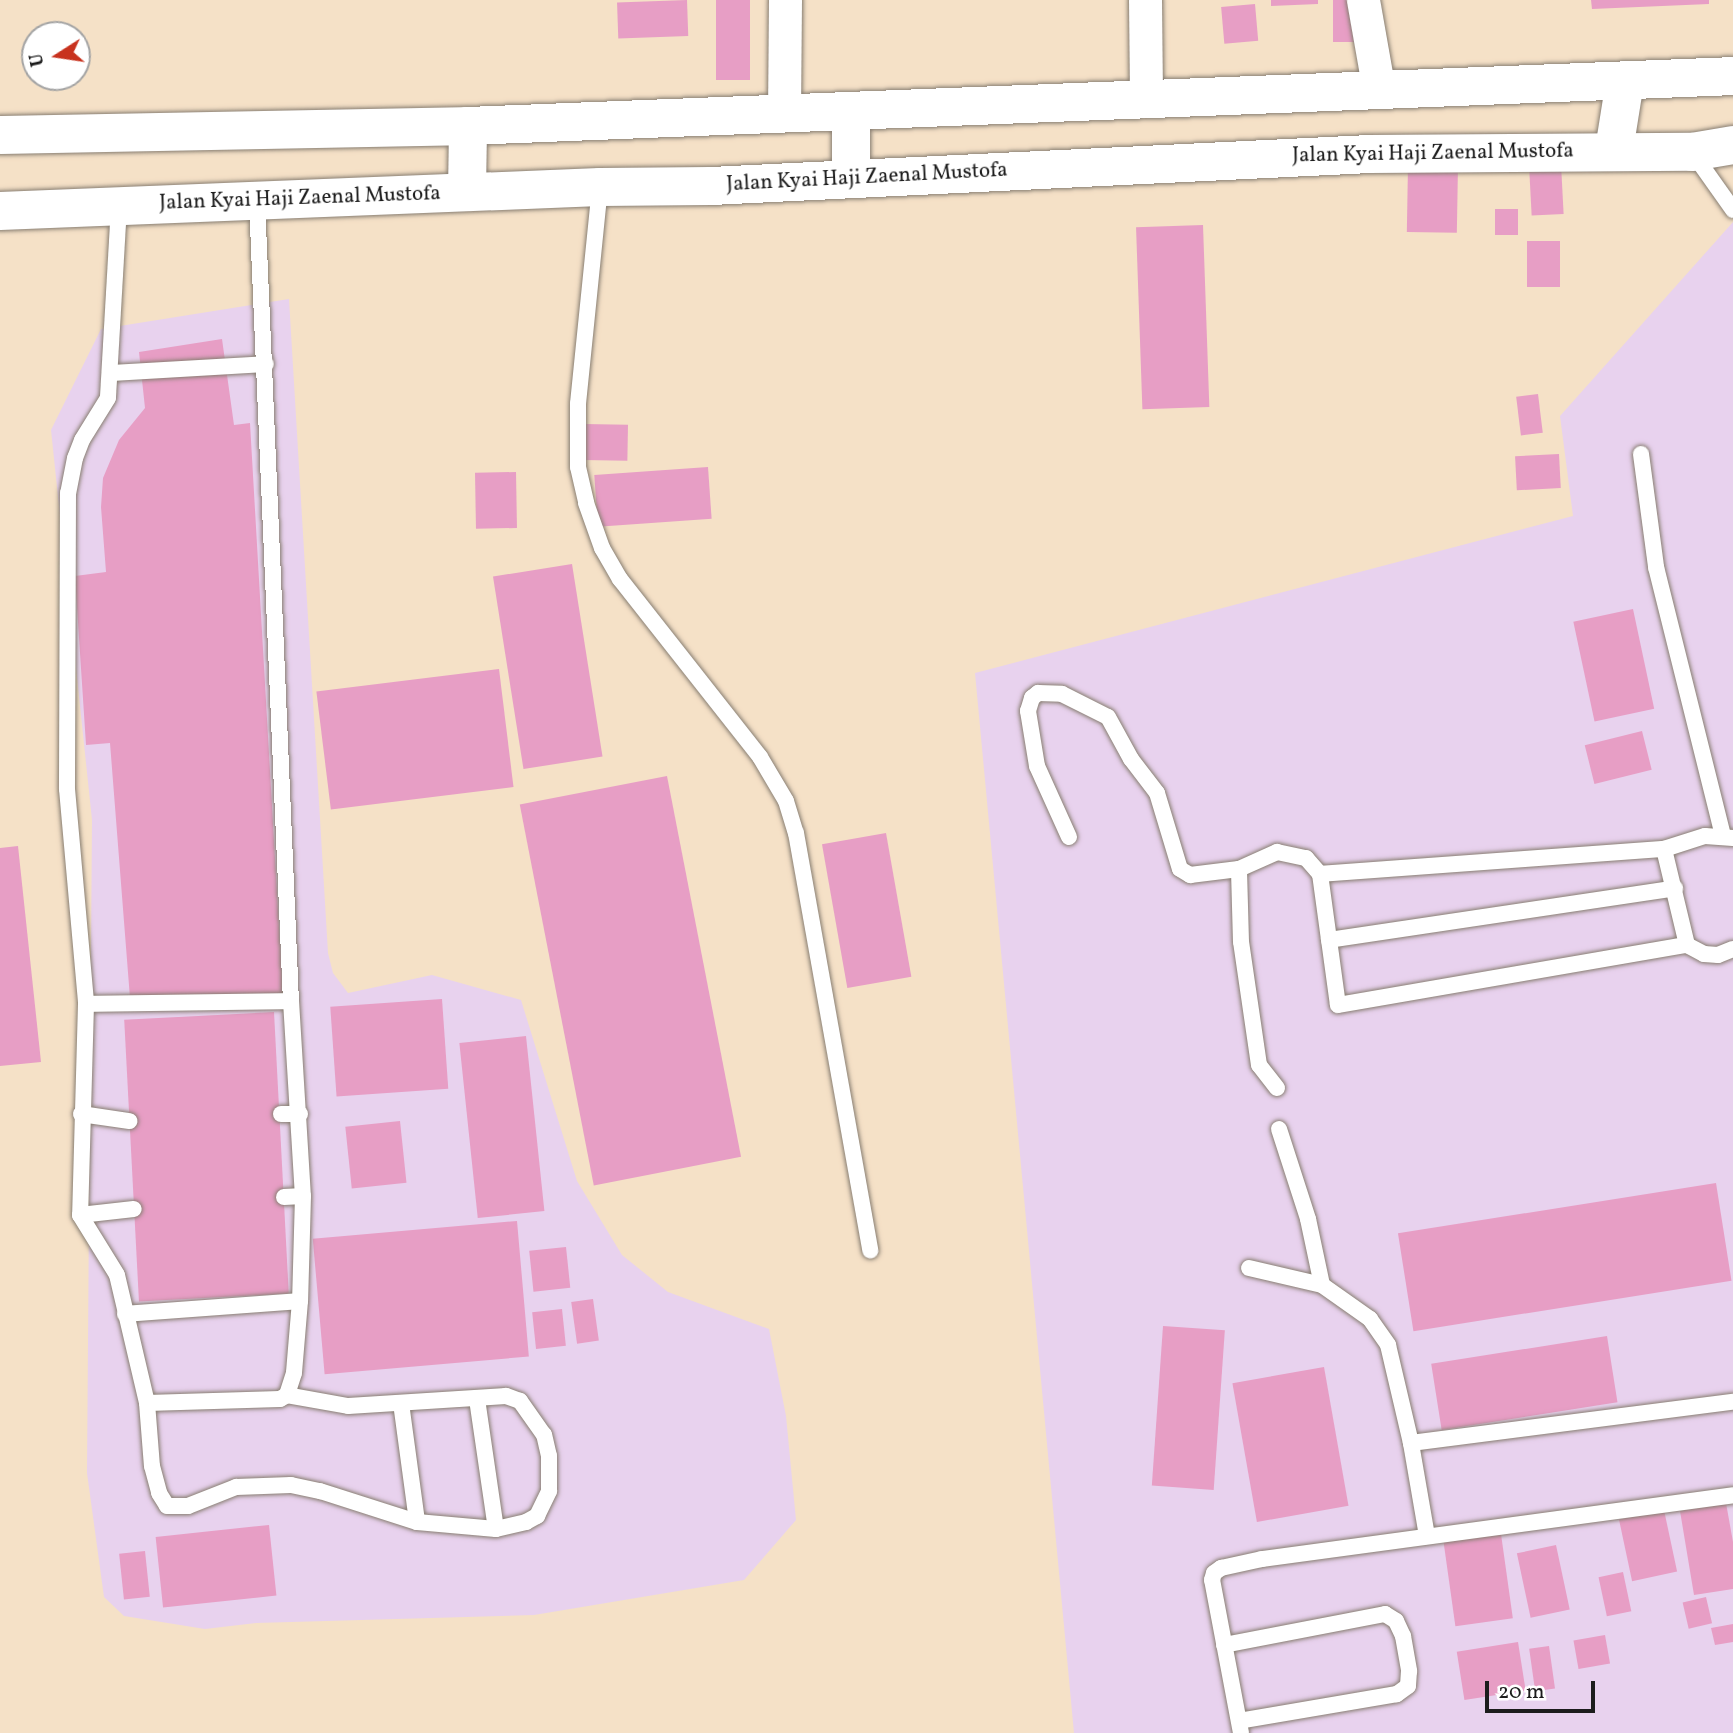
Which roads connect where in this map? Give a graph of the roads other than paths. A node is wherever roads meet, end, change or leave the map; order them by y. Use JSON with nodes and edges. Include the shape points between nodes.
{"nodes":[{"id":1,"x":785,"y":0,"type":"edge"},
{"id":2,"x":1145,"y":0,"type":"edge"},
{"id":3,"x":1363,"y":0,"type":"edge"},
{"id":4,"x":1733,"y":76,"type":"edge"},
{"id":5,"x":1625,"y":81,"type":"junction"},
{"id":6,"x":1379,"y":91,"type":"junction"},
{"id":7,"x":1146,"y":101,"type":"junction"},
{"id":8,"x":851,"y":111,"type":"junction"},
{"id":9,"x":784,"y":114,"type":"junction"},
{"id":10,"x":468,"y":126,"type":"junction"},
{"id":11,"x":0,"y":135,"type":"edge"},
{"id":12,"x":1733,"y":145,"type":"edge"},
{"id":13,"x":1614,"y":150,"type":"junction"},
{"id":14,"x":1692,"y":152,"type":"junction"},
{"id":15,"x":851,"y":178,"type":"junction"},
{"id":16,"x":600,"y":187,"type":"junction"},
{"id":17,"x":467,"y":192,"type":"junction"},
{"id":18,"x":257,"y":201,"type":"junction"},
{"id":19,"x":120,"y":205,"type":"junction"},
{"id":20,"x":1733,"y":210,"type":"edge"},
{"id":21,"x":0,"y":211,"type":"edge"},
{"id":22,"x":266,"y":363,"type":"junction"},
{"id":23,"x":111,"y":373,"type":"junction"},
{"id":24,"x":1641,"y":454,"type":"dead end"},
{"id":25,"x":1069,"y":837,"type":"dead end"},
{"id":26,"x":1728,"y":837,"type":"edge"},
{"id":27,"x":1664,"y":849,"type":"junction"},
{"id":28,"x":1239,"y":869,"type":"junction"},
{"id":29,"x":1320,"y":874,"type":"junction"},
{"id":30,"x":1675,"y":888,"type":"junction"},
{"id":31,"x":1329,"y":940,"type":"junction"},
{"id":32,"x":1686,"y":946,"type":"junction"},
{"id":33,"x":1733,"y":949,"type":"edge"},
{"id":34,"x":291,"y":1001,"type":"junction"},
{"id":35,"x":86,"y":1004,"type":"junction"},
{"id":36,"x":1277,"y":1088,"type":"dead end"},
{"id":37,"x":80,"y":1114,"type":"junction"},
{"id":38,"x":300,"y":1114,"type":"junction"},
{"id":39,"x":281,"y":1115,"type":"dead end"},
{"id":40,"x":129,"y":1121,"type":"dead end"},
{"id":41,"x":1279,"y":1129,"type":"dead end"},
{"id":42,"x":303,"y":1196,"type":"junction"},
{"id":43,"x":284,"y":1197,"type":"dead end"},
{"id":44,"x":134,"y":1209,"type":"dead end"},
{"id":45,"x":80,"y":1215,"type":"junction"},
{"id":46,"x":870,"y":1250,"type":"dead end"},
{"id":47,"x":1249,"y":1268,"type":"dead end"},
{"id":48,"x":1322,"y":1285,"type":"junction"},
{"id":49,"x":300,"y":1301,"type":"junction"},
{"id":50,"x":125,"y":1314,"type":"junction"},
{"id":51,"x":287,"y":1395,"type":"junction"},
{"id":52,"x":477,"y":1399,"type":"junction"},
{"id":53,"x":1733,"y":1402,"type":"edge"},
{"id":54,"x":147,"y":1403,"type":"junction"},
{"id":55,"x":401,"y":1403,"type":"junction"},
{"id":56,"x":1412,"y":1443,"type":"junction"},
{"id":57,"x":1733,"y":1495,"type":"edge"},
{"id":58,"x":417,"y":1522,"type":"junction"},
{"id":59,"x":496,"y":1529,"type":"junction"},
{"id":60,"x":1427,"y":1536,"type":"junction"},
{"id":61,"x":1224,"y":1645,"type":"junction"},
{"id":62,"x":1240,"y":1727,"type":"edge"}],
"edges":[{"from":1,"to":9,"type":"street"},
{"from":2,"to":7,"type":"street"},
{"from":3,"to":6,"type":"street"},
{"from":4,"to":5,"type":"main road"},
{"from":5,"to":6,"type":"main road"},
{"from":5,"to":13,"type":"main road"},
{"from":6,"to":7,"type":"main road"},
{"from":7,"to":8,"type":"main road"},
{"from":8,"to":9,"type":"main road"},
{"from":8,"to":15,"type":"main road"},
{"from":9,"to":10,"type":"main road"},
{"from":10,"to":11,"type":"main road"},
{"from":10,"to":17,"type":"main road"},
{"from":12,"to":14,"type":"main road","name":"Jalan Kyai Haji Zaenal Mustofa"},
{"from":13,"to":14,"type":"main road","name":"Jalan Kyai Haji Zaenal Mustofa"},
{"from":13,"to":15,"type":"main road","name":"Jalan Kyai Haji Zaenal Mustofa","via":[[1369,154]]},
{"from":14,"to":20,"type":"lane"},
{"from":15,"to":16,"type":"main road","name":"Jalan Kyai Haji Zaenal Mustofa"},
{"from":16,"to":17,"type":"main road","name":"Jalan Kyai Haji Zaenal Mustofa"},
{"from":16,"to":46,"type":"lane","via":[[578,404],[578,467],[586,503],[602,548],[620,579],[760,757],[786,801],[796,833]]},
{"from":17,"to":18,"type":"main road","name":"Jalan Kyai Haji Zaenal Mustofa"},
{"from":18,"to":19,"type":"main road","name":"Jalan Kyai Haji Zaenal Mustofa"},
{"from":18,"to":22,"type":"lane"},
{"from":19,"to":21,"type":"main road","name":"Jalan Kyai Haji Zaenal Mustofa"},
{"from":19,"to":23,"type":"lane"},
{"from":22,"to":23,"type":"lane"},
{"from":22,"to":34,"type":"lane"},
{"from":23,"to":35,"type":"lane","via":[[108,398],[75,458],[68,493],[67,789]]},
{"from":24,"to":26,"type":"lane","via":[[1656,567]]},
{"from":25,"to":28,"type":"lane","via":[[1037,766],[1028,711],[1038,692],[1062,694],[1108,717],[1130,759],[1157,793],[1180,869],[1190,875]]},
{"from":26,"to":27,"type":"lane","via":[[1705,836]]},
{"from":27,"to":29,"type":"lane"},
{"from":27,"to":30,"type":"lane"},
{"from":28,"to":29,"type":"lane","via":[[1277,852],[1306,858]]},
{"from":28,"to":36,"type":"lane","via":[[1241,942],[1259,1065]]},
{"from":29,"to":31,"type":"lane"},
{"from":30,"to":31,"type":"lane"},
{"from":30,"to":32,"type":"lane"},
{"from":31,"to":32,"type":"lane","via":[[1338,1005]]},
{"from":32,"to":33,"type":"lane","via":[[1718,955]]},
{"from":34,"to":35,"type":"lane"},
{"from":34,"to":38,"type":"lane"},
{"from":35,"to":37,"type":"lane"},
{"from":37,"to":40,"type":"lane"},
{"from":37,"to":45,"type":"lane"},
{"from":38,"to":39,"type":"lane"},
{"from":38,"to":42,"type":"lane"},
{"from":41,"to":48,"type":"lane","via":[[1308,1219]]},
{"from":42,"to":43,"type":"lane"},
{"from":42,"to":49,"type":"lane"},
{"from":44,"to":45,"type":"lane"},
{"from":45,"to":50,"type":"lane","via":[[117,1275]]},
{"from":47,"to":48,"type":"lane"},
{"from":48,"to":56,"type":"lane","via":[[1370,1319],[1388,1345]]},
{"from":49,"to":50,"type":"lane"},
{"from":49,"to":51,"type":"lane","via":[[294,1373]]},
{"from":50,"to":54,"type":"lane"},
{"from":51,"to":54,"type":"lane","via":[[280,1399]]},
{"from":51,"to":55,"type":"lane","via":[[348,1406]]},
{"from":52,"to":55,"type":"lane"},
{"from":52,"to":59,"type":"lane"},
{"from":52,"to":59,"type":"lane","via":[[506,1395],[520,1401],[544,1435],[549,1456],[549,1491],[543,1507],[526,1522]]},
{"from":53,"to":56,"type":"lane"},
{"from":54,"to":58,"type":"lane","via":[[152,1466],[167,1506],[188,1506],[236,1487],[290,1485]]},
{"from":55,"to":58,"type":"lane"},
{"from":56,"to":60,"type":"lane"},
{"from":57,"to":60,"type":"lane"},
{"from":58,"to":59,"type":"lane"},
{"from":60,"to":61,"type":"lane","via":[[1221,1568],[1212,1580]]},
{"from":61,"to":62,"type":"lane"},
{"from":61,"to":62,"type":"lane","via":[[1385,1614],[1396,1621],[1403,1636],[1408,1686],[1397,1694]]}]}
